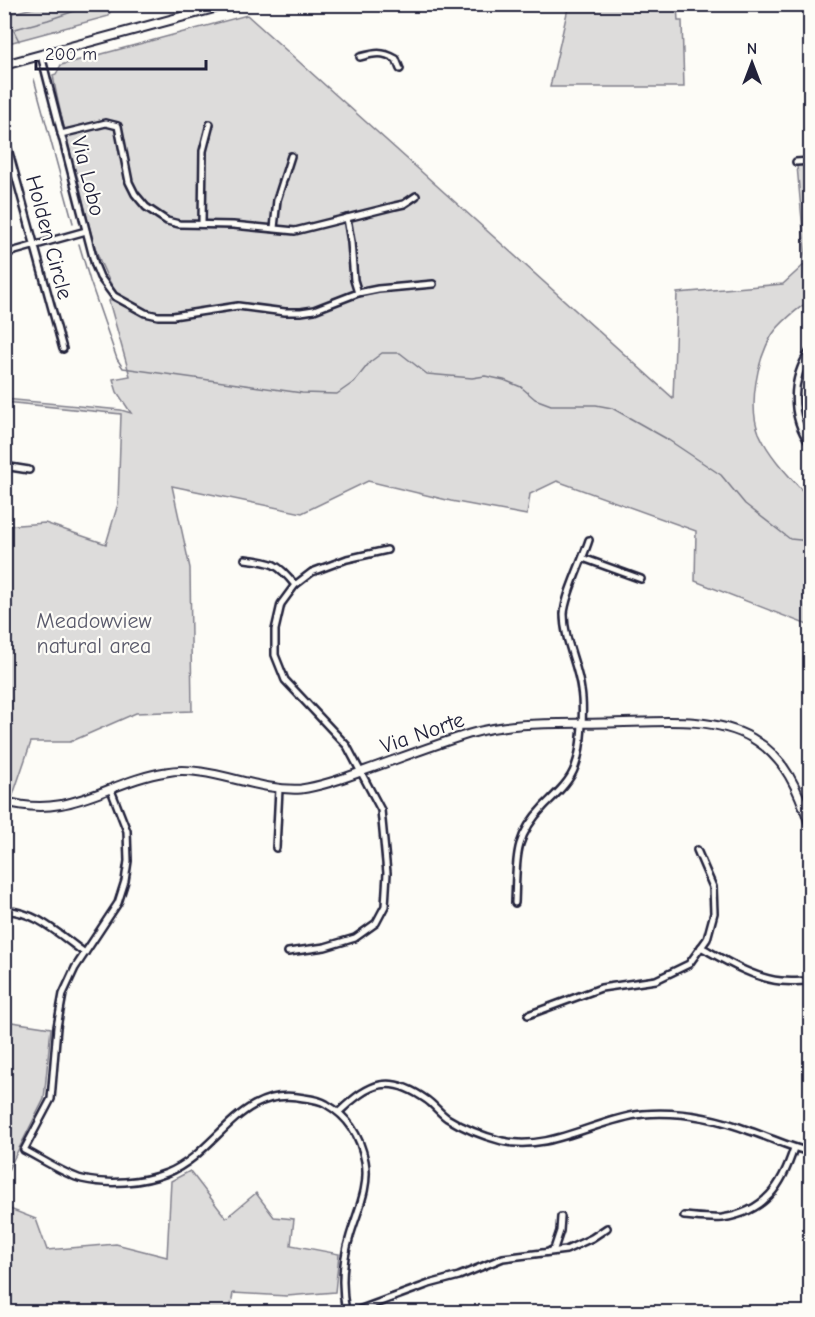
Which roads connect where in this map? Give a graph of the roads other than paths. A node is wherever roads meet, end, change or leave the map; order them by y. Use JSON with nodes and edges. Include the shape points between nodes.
{"nodes":[{"id":1,"x":229,"y":4,"type":"edge"},
{"id":2,"x":41,"y":56,"type":"junction"},
{"id":3,"x":360,"y":57,"type":"dead end"},
{"id":4,"x":4,"y":65,"type":"edge"},
{"id":5,"x":400,"y":69,"type":"dead end"},
{"id":6,"x":210,"y":124,"type":"dead end"},
{"id":7,"x":4,"y":134,"type":"edge"},
{"id":8,"x":61,"y":134,"type":"junction"},
{"id":9,"x":291,"y":156,"type":"dead end"},
{"id":10,"x":810,"y":161,"type":"edge"},
{"id":11,"x":796,"y":162,"type":"dead end"},
{"id":12,"x":416,"y":195,"type":"dead end"},
{"id":13,"x":347,"y":218,"type":"junction"},
{"id":14,"x":202,"y":224,"type":"junction"},
{"id":15,"x":274,"y":228,"type":"junction"},
{"id":16,"x":86,"y":231,"type":"junction"},
{"id":17,"x":35,"y":245,"type":"junction"},
{"id":18,"x":4,"y":254,"type":"edge"},
{"id":19,"x":433,"y":284,"type":"dead end"},
{"id":20,"x":358,"y":293,"type":"junction"},
{"id":21,"x":63,"y":349,"type":"dead end"},
{"id":22,"x":810,"y":351,"type":"edge"},
{"id":23,"x":810,"y":444,"type":"edge"},
{"id":24,"x":4,"y":466,"type":"edge"},
{"id":25,"x":29,"y":470,"type":"dead end"},
{"id":26,"x":589,"y":540,"type":"dead end"},
{"id":27,"x":387,"y":550,"type":"dead end"},
{"id":28,"x":583,"y":558,"type":"junction"},
{"id":29,"x":245,"y":559,"type":"dead end"},
{"id":30,"x":641,"y":579,"type":"dead end"},
{"id":31,"x":295,"y":585,"type":"junction"},
{"id":32,"x":581,"y":724,"type":"junction"},
{"id":33,"x":360,"y":773,"type":"junction"},
{"id":34,"x":279,"y":789,"type":"junction"},
{"id":35,"x":111,"y":790,"type":"junction"},
{"id":36,"x":4,"y":801,"type":"edge"},
{"id":37,"x":810,"y":826,"type":"edge"},
{"id":38,"x":276,"y":848,"type":"dead end"},
{"id":39,"x":697,"y":850,"type":"dead end"},
{"id":40,"x":515,"y":903,"type":"dead end"},
{"id":41,"x":4,"y":911,"type":"edge"},
{"id":42,"x":701,"y":947,"type":"junction"},
{"id":43,"x":85,"y":952,"type":"junction"},
{"id":44,"x":288,"y":952,"type":"dead end"},
{"id":45,"x":810,"y":981,"type":"edge"},
{"id":46,"x":528,"y":1015,"type":"dead end"},
{"id":47,"x":340,"y":1112,"type":"junction"},
{"id":48,"x":794,"y":1148,"type":"junction"},
{"id":49,"x":810,"y":1152,"type":"edge"},
{"id":50,"x":684,"y":1216,"type":"dead end"},
{"id":51,"x":561,"y":1217,"type":"dead end"},
{"id":52,"x":607,"y":1228,"type":"dead end"},
{"id":53,"x":545,"y":1253,"type":"junction"},
{"id":54,"x":346,"y":1312,"type":"edge"},
{"id":55,"x":352,"y":1312,"type":"edge"}],
"edges":[{"from":1,"to":2,"type":"main road"},
{"from":2,"to":4,"type":"main road"},
{"from":2,"to":8,"type":"street","name":"Via Lobo"},
{"from":3,"to":5,"type":"street","via":[[386,53],[396,59]]},
{"from":6,"to":14,"type":"street","via":[[203,151]]},
{"from":7,"to":17,"type":"street","name":"Holden Circle"},
{"from":8,"to":14,"type":"street","via":[[106,123],[118,126],[129,182],[146,207],[167,221]]},
{"from":8,"to":16,"type":"street","name":"Via Lobo"},
{"from":9,"to":15,"type":"street","via":[[277,200]]},
{"from":10,"to":11,"type":"street"},
{"from":12,"to":13,"type":"street","via":[[404,204]]},
{"from":13,"to":15,"type":"street","via":[[295,231]]},
{"from":13,"to":20,"type":"street"},
{"from":14,"to":15,"type":"street"},
{"from":16,"to":17,"type":"street"},
{"from":16,"to":20,"type":"street","name":"Via Lobo","via":[[107,288],[117,299],[145,313],[173,316],[238,306],[301,312]]},
{"from":17,"to":18,"type":"street"},
{"from":17,"to":21,"type":"street","name":"Holden Circle"},
{"from":19,"to":20,"type":"street"},
{"from":22,"to":23,"type":"street","via":[[796,379],[795,396],[800,427]]},
{"from":24,"to":25,"type":"street"},
{"from":26,"to":28,"type":"street"},
{"from":27,"to":31,"type":"street","via":[[312,572]]},
{"from":28,"to":30,"type":"street"},
{"from":28,"to":32,"type":"street","via":[[564,612],[582,691]]},
{"from":29,"to":31,"type":"street","via":[[267,561],[282,569]]},
{"from":31,"to":33,"type":"street","via":[[281,604],[275,655],[285,680],[347,746]]},
{"from":32,"to":33,"type":"street","name":"Via Norte","via":[[499,726]]},
{"from":32,"to":37,"type":"street","name":"Via Norte","via":[[685,722],[722,726],[751,737],[789,772]]},
{"from":32,"to":40,"type":"street","via":[[575,769],[520,839]]},
{"from":33,"to":34,"type":"street","name":"Via Norte","via":[[302,789]]},
{"from":33,"to":44,"type":"street","via":[[381,810],[387,873],[385,906],[376,923],[355,938]]},
{"from":34,"to":35,"type":"street","name":"Via Norte","via":[[173,770],[145,775]]},
{"from":34,"to":38,"type":"street"},
{"from":35,"to":36,"type":"street","name":"Via Norte","via":[[77,802],[42,806]]},
{"from":35,"to":43,"type":"street","via":[[127,831],[125,881],[118,903]]},
{"from":39,"to":42,"type":"street","via":[[713,887],[714,913]]},
{"from":41,"to":43,"type":"street","via":[[38,920]]},
{"from":42,"to":45,"type":"street","via":[[758,975],[780,981]]},
{"from":42,"to":46,"type":"street","via":[[689,964],[656,980],[602,988]]},
{"from":43,"to":47,"type":"street","via":[[63,994],[51,1099],[24,1150],[81,1178],[140,1180],[186,1163],[226,1124],[272,1096],[322,1101]]},
{"from":47,"to":48,"type":"street","via":[[376,1084],[391,1084],[426,1100],[446,1118],[503,1141],[535,1143],[642,1114],[677,1113],[712,1119]]},
{"from":47,"to":54,"type":"street","via":[[358,1137],[366,1165],[364,1193],[343,1268]]},
{"from":48,"to":49,"type":"street"},
{"from":48,"to":50,"type":"street","via":[[775,1191],[758,1205],[720,1218]]},
{"from":51,"to":53,"type":"street","via":[[554,1249]]},
{"from":52,"to":53,"type":"street","via":[[566,1250]]},
{"from":53,"to":55,"type":"street","via":[[503,1258]]}]}
